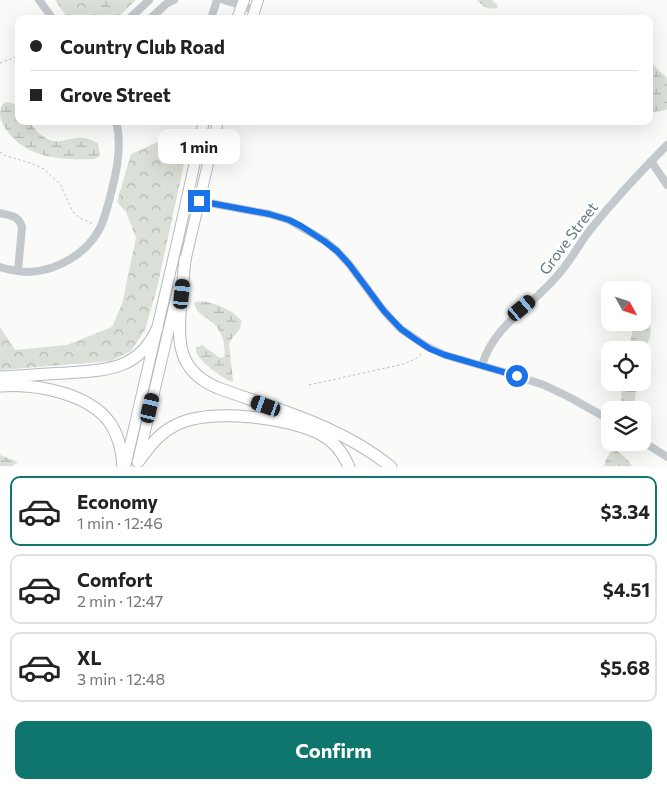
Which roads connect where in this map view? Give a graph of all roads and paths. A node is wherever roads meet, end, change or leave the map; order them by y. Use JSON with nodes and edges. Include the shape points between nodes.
{"nodes":[{"id":1,"x":39,"y":0,"type":"edge"},
{"id":2,"x":149,"y":0,"type":"edge"},
{"id":3,"x":174,"y":0,"type":"edge"},
{"id":4,"x":217,"y":0,"type":"edge"},
{"id":5,"x":224,"y":0,"type":"edge"},
{"id":6,"x":258,"y":0,"type":"edge"},
{"id":7,"x":243,"y":3,"type":"edge"},
{"id":8,"x":50,"y":15,"type":"edge"},
{"id":9,"x":133,"y":15,"type":"edge"},
{"id":10,"x":154,"y":15,"type":"edge"},
{"id":11,"x":212,"y":15,"type":"edge"},
{"id":12,"x":238,"y":15,"type":"edge"},
{"id":13,"x":253,"y":15,"type":"edge"},
{"id":14,"x":15,"y":57,"type":"edge"},
{"id":15,"x":0,"y":63,"type":"edge"},
{"id":16,"x":117,"y":125,"type":"edge"},
{"id":17,"x":203,"y":125,"type":"edge"},
{"id":18,"x":217,"y":125,"type":"edge"},
{"id":19,"x":667,"y":145,"type":"edge"},
{"id":20,"x":0,"y":152,"type":"edge"},
{"id":21,"x":650,"y":161,"type":"junction"},
{"id":22,"x":667,"y":185,"type":"edge"},
{"id":23,"x":199,"y":201,"type":"junction"},
{"id":24,"x":0,"y":213,"type":"edge"},
{"id":25,"x":100,"y":228,"type":"junction"},
{"id":26,"x":186,"y":259,"type":"junction"},
{"id":27,"x":0,"y":267,"type":"edge"},
{"id":28,"x":18,"y":271,"type":"junction"},
{"id":29,"x":157,"y":329,"type":"junction"},
{"id":30,"x":426,"y":346,"type":"junction"},
{"id":31,"x":482,"y":365,"type":"junction"},
{"id":32,"x":0,"y":377,"type":"edge"},
{"id":33,"x":309,"y":385,"type":"dead end"},
{"id":34,"x":0,"y":386,"type":"edge"},
{"id":35,"x":601,"y":415,"type":"edge"},
{"id":36,"x":651,"y":447,"type":"edge"},
{"id":37,"x":667,"y":457,"type":"edge"},
{"id":38,"x":138,"y":464,"type":"edge"},
{"id":39,"x":124,"y":466,"type":"edge"},
{"id":40,"x":349,"y":466,"type":"edge"},
{"id":41,"x":390,"y":466,"type":"edge"}],
"edges":[{"from":1,"to":8,"type":"street"},
{"from":2,"to":9,"type":"street"},
{"from":3,"to":10,"type":"street"},
{"from":4,"to":11,"type":"street"},
{"from":5,"to":7,"type":"street"},
{"from":6,"to":13,"type":"main road"},
{"from":7,"to":12,"type":"main road"},
{"from":7,"to":13,"type":"street"},
{"from":14,"to":15,"type":"path"},
{"from":16,"to":25,"type":"street","via":[[118,161]]},
{"from":17,"to":29,"type":"main road"},
{"from":18,"to":23,"type":"main road"},
{"from":19,"to":21,"type":"street","name":"Grove Street"},
{"from":20,"to":25,"type":"path","via":[[44,169],[60,184],[76,215]]},
{"from":21,"to":22,"type":"street"},
{"from":21,"to":31,"type":"street","name":"Grove Street","via":[[589,231],[560,274],[504,328],[488,349]]},
{"from":23,"to":26,"type":"main road"},
{"from":23,"to":30,"type":"street","via":[[278,216],[301,226],[341,255],[392,320]]},
{"from":24,"to":28,"type":"street","via":[[16,217],[22,227]]},
{"from":25,"to":28,"type":"street","via":[[84,249],[63,264],[29,272]]},
{"from":26,"to":38,"type":"main road"},
{"from":26,"to":41,"type":"highway","via":[[179,336],[182,354],[195,373],[208,384],[338,433],[360,444]]},
{"from":27,"to":28,"type":"street"},
{"from":29,"to":32,"type":"highway","via":[[141,352],[117,367]]},
{"from":29,"to":39,"type":"main road"},
{"from":30,"to":31,"type":"street"},
{"from":30,"to":33,"type":"path","via":[[417,358],[404,364]]},
{"from":31,"to":35,"type":"street","via":[[549,388]]},
{"from":34,"to":39,"type":"highway","via":[[50,390],[94,408],[114,430]]},
{"from":36,"to":37,"type":"street"},
{"from":38,"to":40,"type":"highway","via":[[160,435],[179,424],[207,417],[238,416],[278,421],[316,432],[336,446]]}]}
